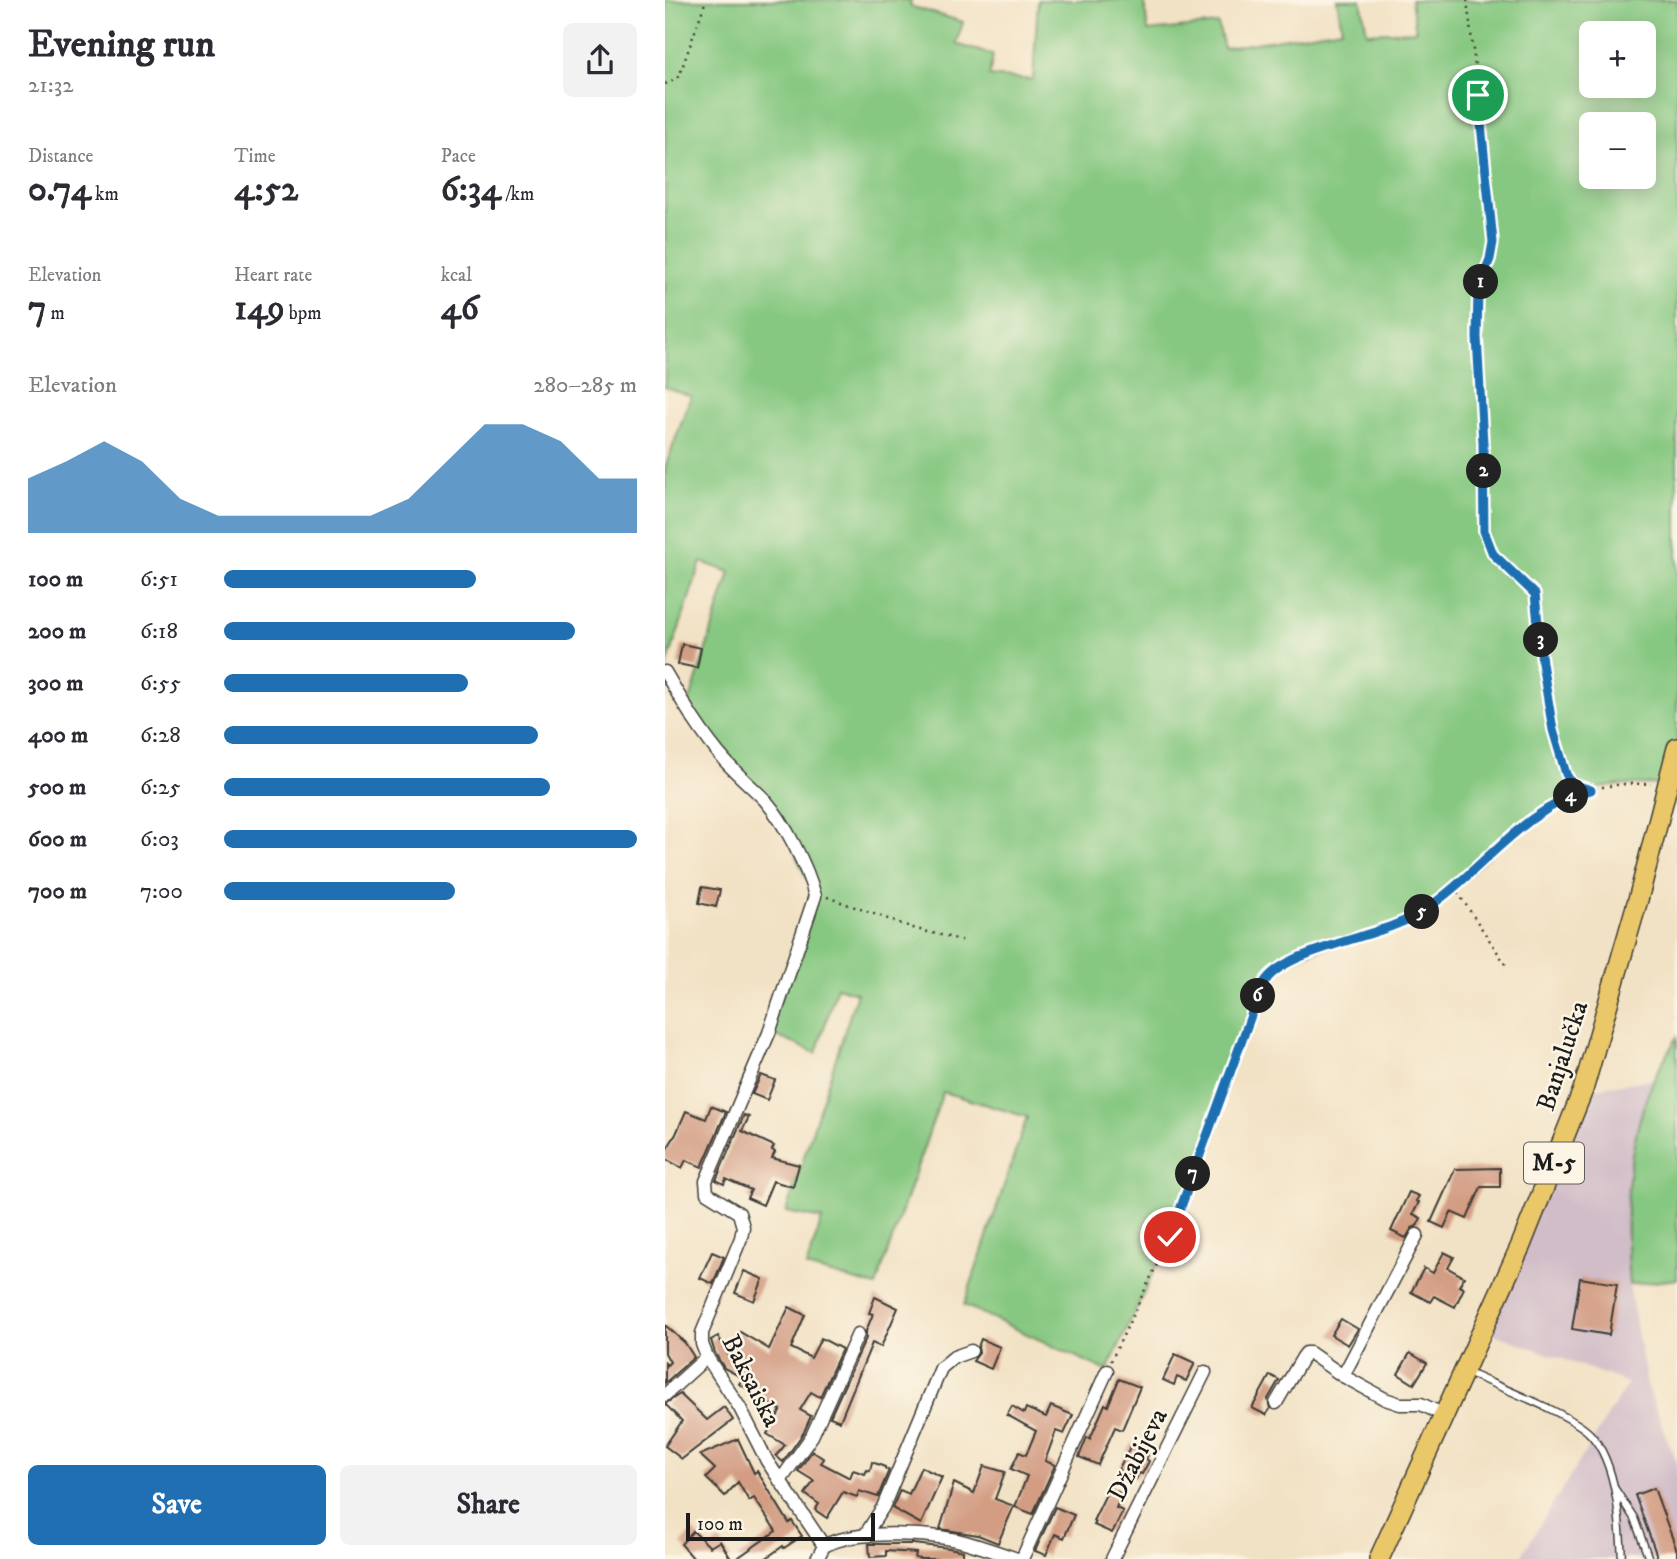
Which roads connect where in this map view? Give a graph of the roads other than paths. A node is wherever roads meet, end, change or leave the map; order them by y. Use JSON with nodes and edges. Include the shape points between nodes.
{"nodes":[{"id":1,"x":665,"y":672,"type":"edge"},
{"id":2,"x":1677,"y":748,"type":"edge"},
{"id":3,"x":1417,"y":1235,"type":"dead end"},
{"id":4,"x":858,"y":1334,"type":"dead end"},
{"id":5,"x":971,"y":1351,"type":"dead end"},
{"id":6,"x":707,"y":1357,"type":"junction"},
{"id":7,"x":1107,"y":1371,"type":"road end"},
{"id":8,"x":1205,"y":1372,"type":"dead end"},
{"id":9,"x":1464,"y":1372,"type":"junction"},
{"id":10,"x":1343,"y":1376,"type":"junction"},
{"id":11,"x":665,"y":1395,"type":"edge"},
{"id":12,"x":1276,"y":1403,"type":"dead end"},
{"id":13,"x":1444,"y":1415,"type":"junction"},
{"id":14,"x":781,"y":1481,"type":"junction"},
{"id":15,"x":1613,"y":1487,"type":"junction"},
{"id":16,"x":865,"y":1535,"type":"junction"},
{"id":17,"x":824,"y":1546,"type":"junction"},
{"id":18,"x":817,"y":1559,"type":"edge"},
{"id":19,"x":1020,"y":1559,"type":"edge"},
{"id":20,"x":1112,"y":1559,"type":"edge"},
{"id":21,"x":1379,"y":1559,"type":"edge"},
{"id":22,"x":1622,"y":1559,"type":"edge"},
{"id":23,"x":1649,"y":1559,"type":"edge"}],
"edges":[{"from":1,"to":6,"type":"street","name":"Baksaiska","via":[[726,762],[781,823],[814,892],[769,1033],[706,1181],[707,1193],[739,1213],[743,1227],[702,1334]]},
{"from":2,"to":9,"type":"main road","name":"Banjalučka","number":"M-5","via":[[1583,1090]]},
{"from":3,"to":10,"type":"street"},
{"from":4,"to":14,"type":"street","via":[[812,1436]]},
{"from":5,"to":16,"type":"street","via":[[941,1368],[883,1507]]},
{"from":6,"to":11,"type":"street"},
{"from":6,"to":14,"type":"street","name":"Baksaiska"},
{"from":7,"to":19,"type":"street"},
{"from":8,"to":20,"type":"street","name":"Džabijeva"},
{"from":9,"to":13,"type":"main road","name":"Banjalučka","number":"M-5"},
{"from":9,"to":15,"type":"lane","via":[[1590,1433],[1602,1451]]},
{"from":10,"to":12,"type":"street","via":[[1306,1353]]},
{"from":10,"to":13,"type":"street","via":[[1385,1399],[1421,1404]]},
{"from":13,"to":21,"type":"main road","name":"Banjalučka","number":"M-5"},
{"from":14,"to":17,"type":"street","name":"Baksaiska"},
{"from":15,"to":22,"type":"lane"},
{"from":15,"to":23,"type":"lane","via":[[1634,1518]]},
{"from":16,"to":17,"type":"street"},
{"from":16,"to":19,"type":"street","via":[[926,1535]]},
{"from":17,"to":18,"type":"street"}]}
